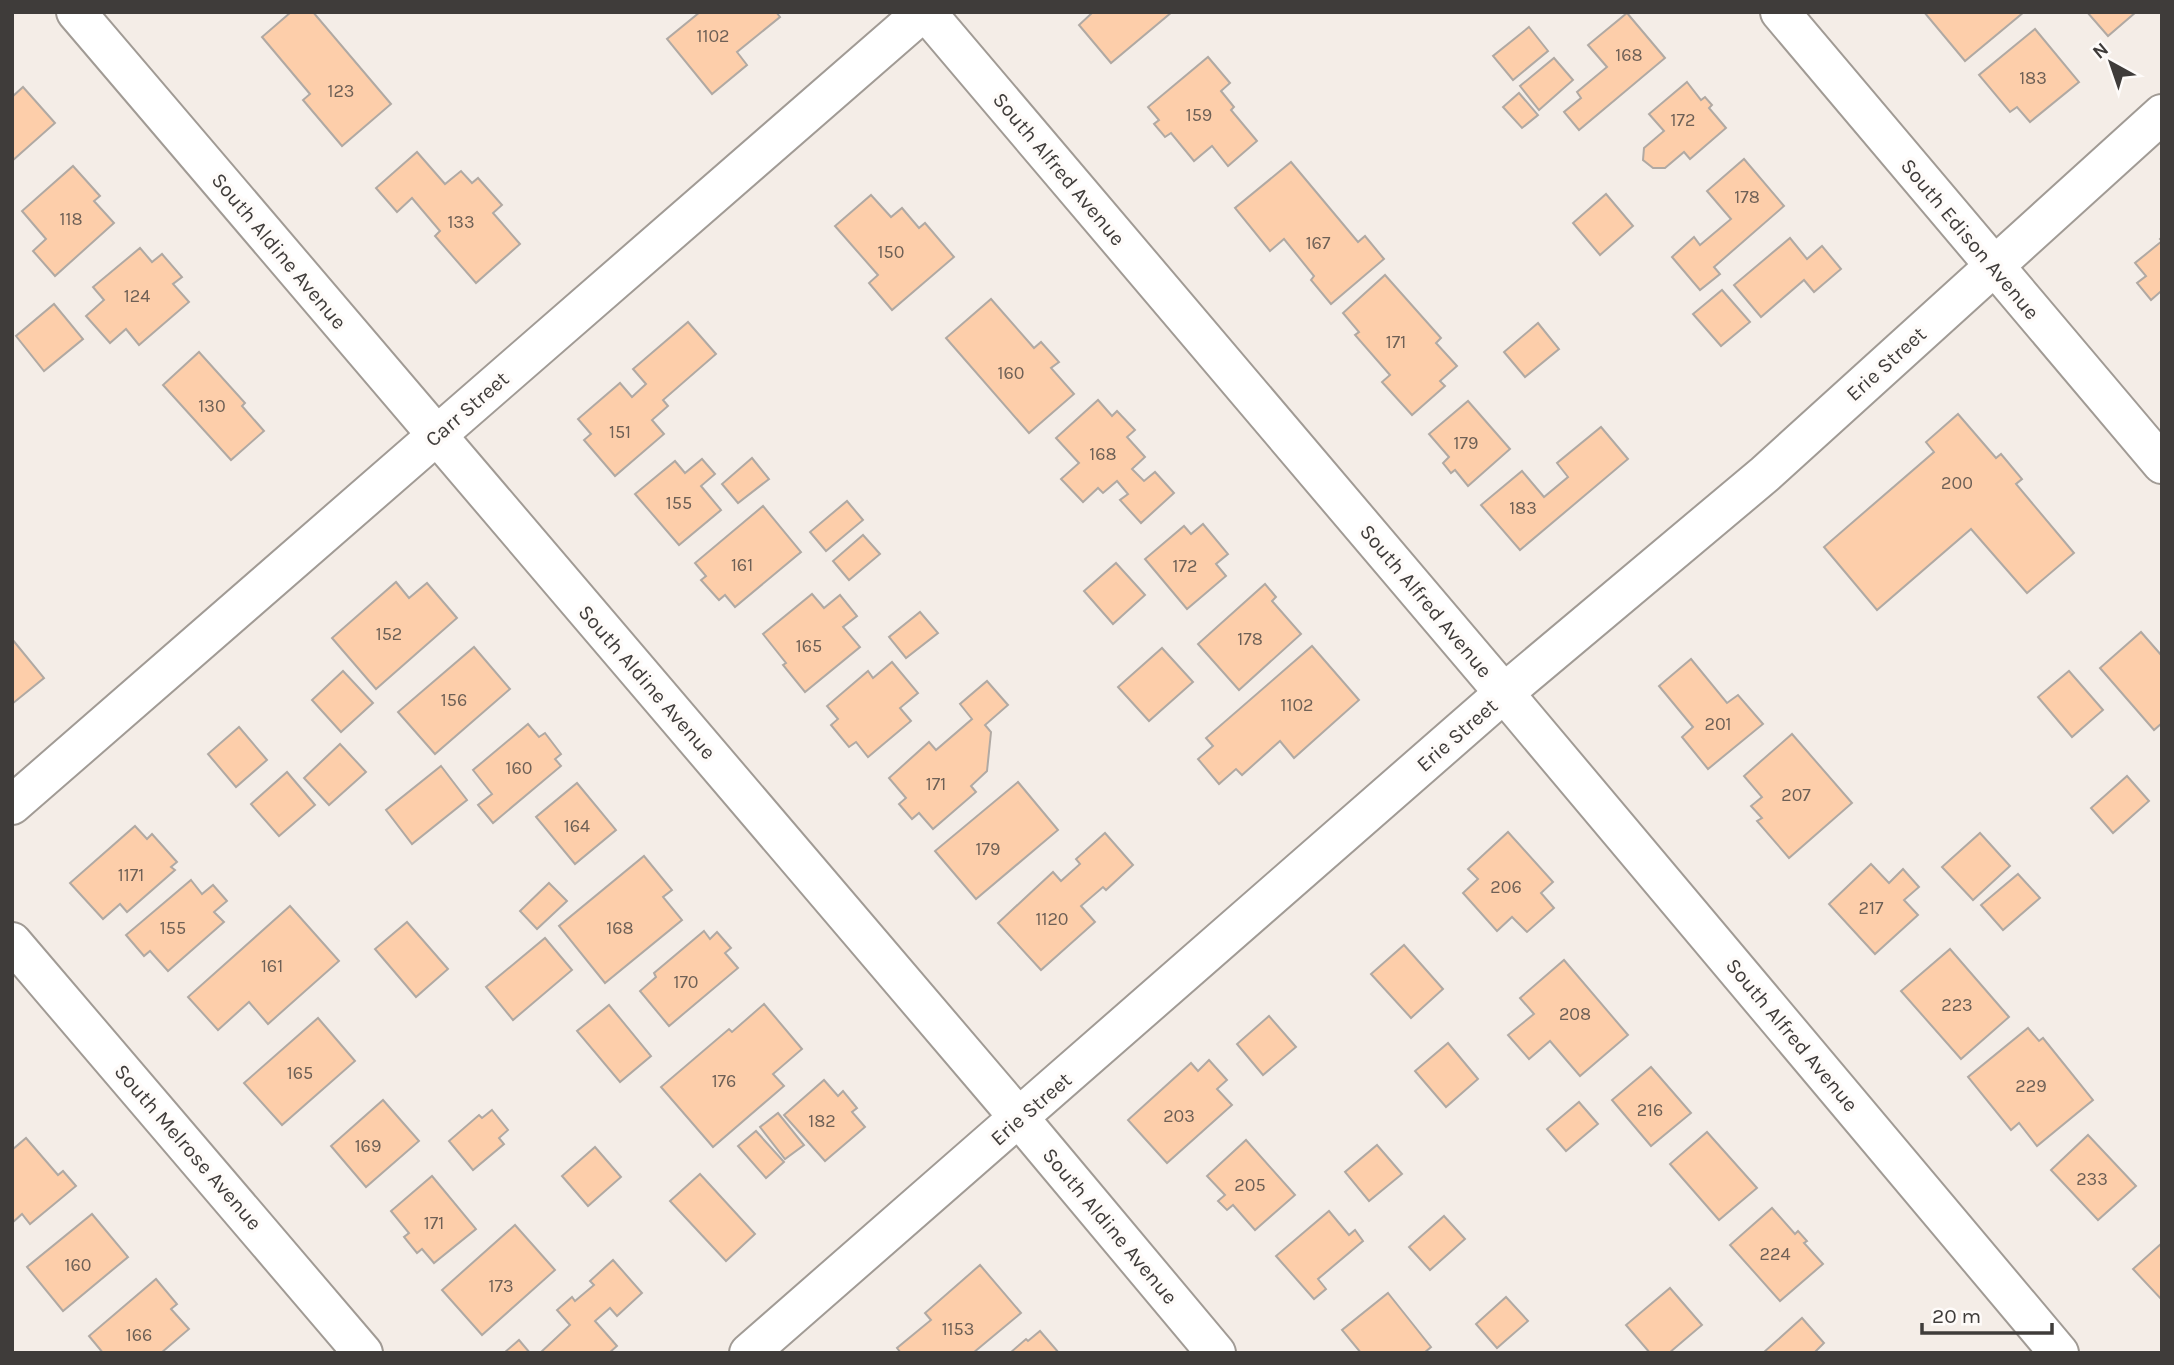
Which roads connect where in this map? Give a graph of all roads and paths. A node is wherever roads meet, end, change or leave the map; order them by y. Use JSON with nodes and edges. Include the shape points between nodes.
{"nodes":[{"id":1,"x":76,"y":12,"type":"edge"},
{"id":2,"x":924,"y":12,"type":"edge"},
{"id":3,"x":1780,"y":12,"type":"edge"},
{"id":4,"x":2162,"y":114,"type":"edge"},
{"id":5,"x":1994,"y":267,"type":"junction"},
{"id":6,"x":436,"y":436,"type":"junction"},
{"id":7,"x":2162,"y":464,"type":"edge"},
{"id":8,"x":1504,"y":693,"type":"junction"},
{"id":9,"x":12,"y":805,"type":"edge"},
{"id":10,"x":12,"y":942,"type":"edge"},
{"id":11,"x":1020,"y":1119,"type":"junction"},
{"id":12,"x":363,"y":1353,"type":"edge"},
{"id":13,"x":749,"y":1353,"type":"edge"},
{"id":14,"x":1216,"y":1353,"type":"edge"},
{"id":15,"x":2059,"y":1353,"type":"edge"}],
"edges":[{"from":1,"to":6,"type":"street","name":"South Aldine Avenue"},
{"from":2,"to":6,"type":"street","name":"Carr Street"},
{"from":2,"to":8,"type":"street","name":"South Alfred Avenue"},
{"from":3,"to":5,"type":"street","name":"South Edison Avenue"},
{"from":4,"to":5,"type":"street","name":"Erie Street"},
{"from":5,"to":7,"type":"street","name":"South Edison Avenue"},
{"from":5,"to":8,"type":"street","name":"Erie Street","via":[[1765,474]]},
{"from":6,"to":9,"type":"street","name":"Carr Street"},
{"from":6,"to":11,"type":"street","name":"South Aldine Avenue"},
{"from":8,"to":11,"type":"street","name":"Erie Street"},
{"from":8,"to":15,"type":"street","name":"South Alfred Avenue"},
{"from":10,"to":12,"type":"street","name":"South Melrose Avenue"},
{"from":11,"to":13,"type":"street","name":"Erie Street"},
{"from":11,"to":14,"type":"street","name":"South Aldine Avenue"}]}
